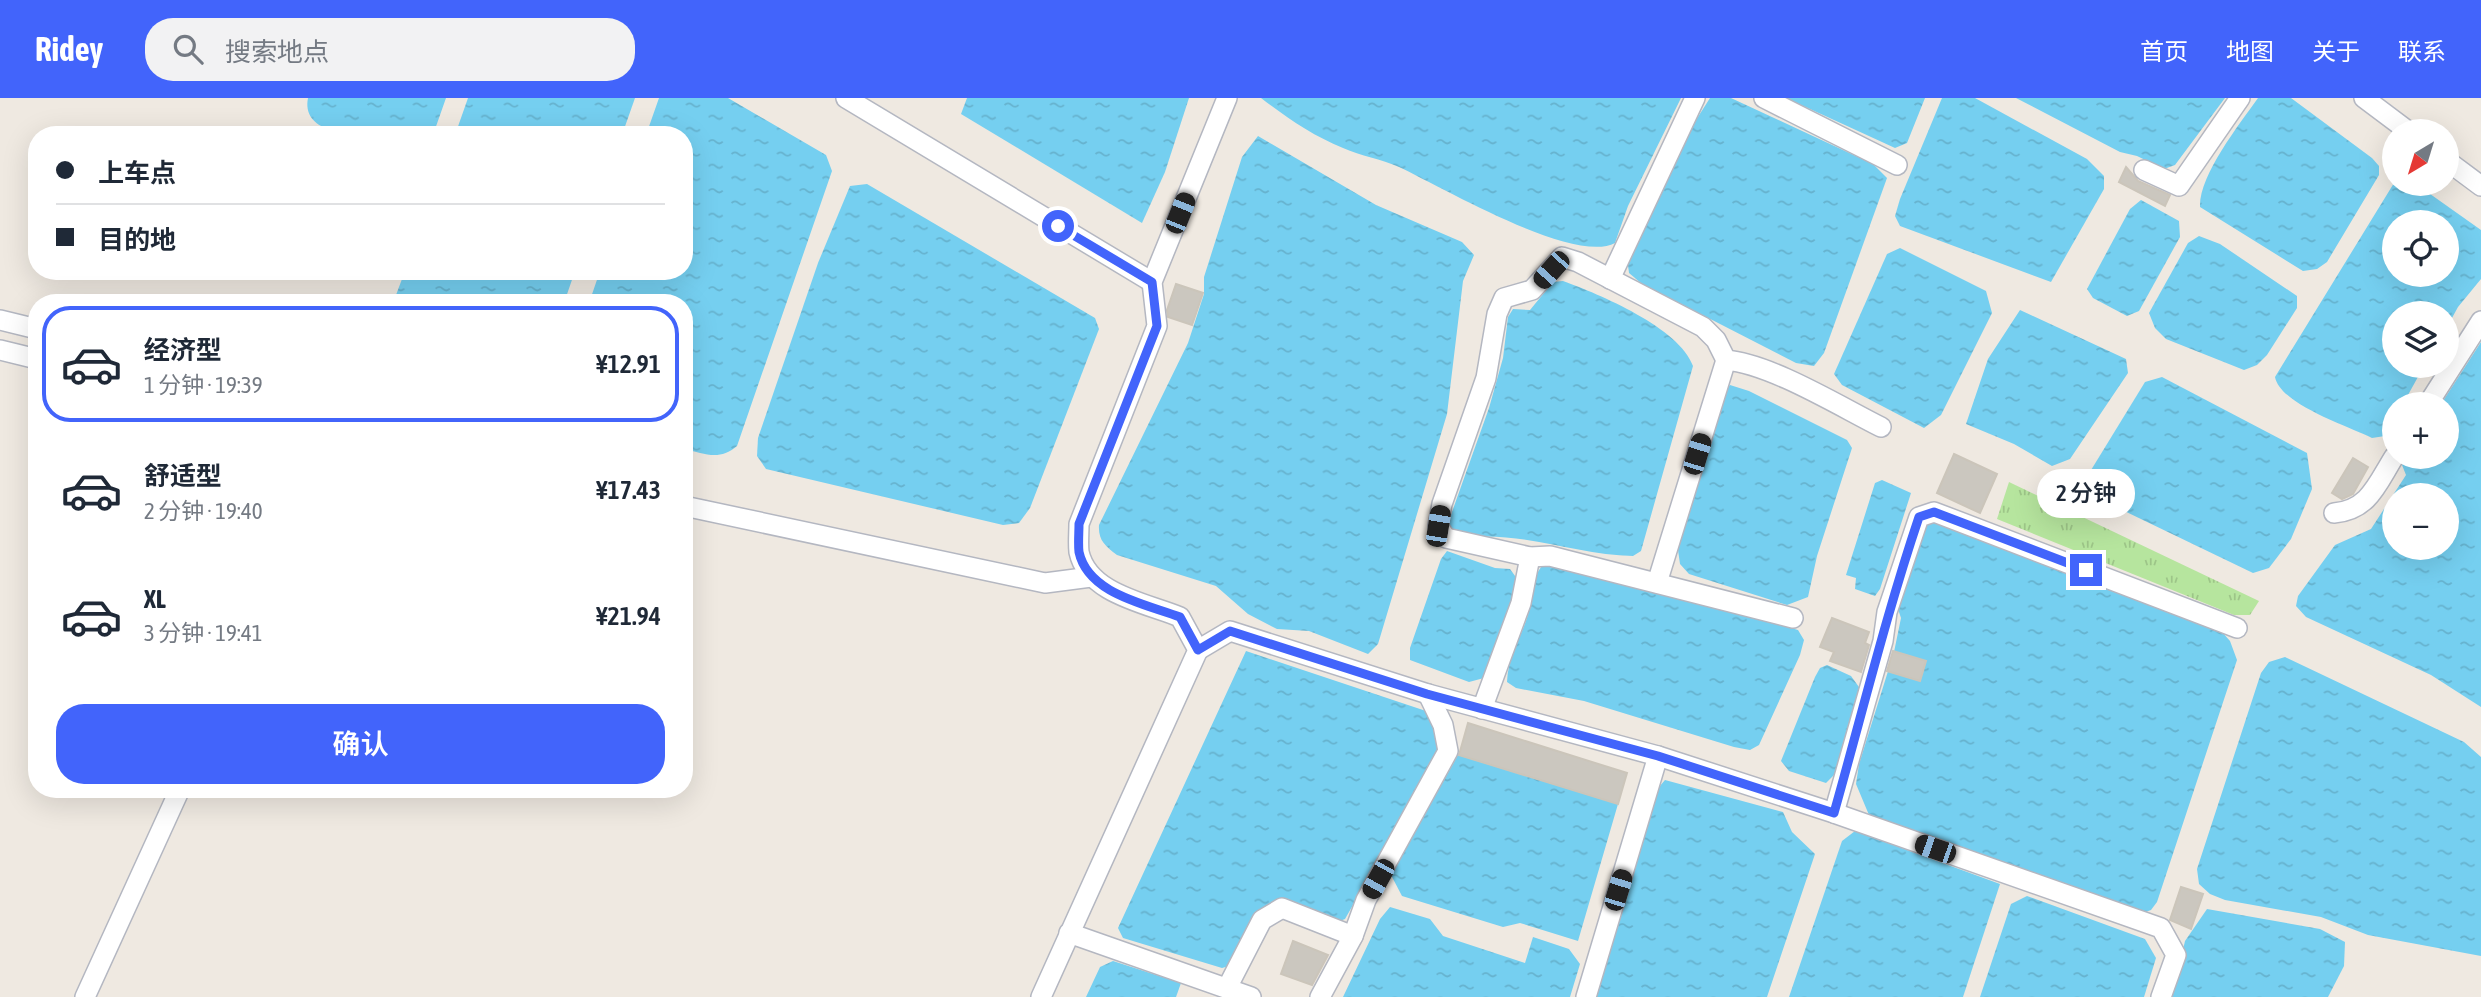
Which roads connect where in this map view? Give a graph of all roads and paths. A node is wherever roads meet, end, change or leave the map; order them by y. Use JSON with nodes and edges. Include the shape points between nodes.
{"nodes":[{"id":1,"x":846,"y":98,"type":"edge"},
{"id":2,"x":1227,"y":98,"type":"edge"},
{"id":3,"x":1695,"y":98,"type":"edge"},
{"id":4,"x":1764,"y":98,"type":"edge"},
{"id":5,"x":2240,"y":98,"type":"edge"},
{"id":6,"x":2364,"y":98,"type":"edge"},
{"id":7,"x":2392,"y":119,"type":"edge"},
{"id":8,"x":1897,"y":165,"type":"dead end"},
{"id":9,"x":2144,"y":170,"type":"dead end"},
{"id":10,"x":2459,"y":170,"type":"edge"},
{"id":11,"x":2481,"y":186,"type":"edge"},
{"id":12,"x":1610,"y":279,"type":"junction"},
{"id":13,"x":1152,"y":282,"type":"junction"},
{"id":14,"x":0,"y":320,"type":"edge"},
{"id":15,"x":2481,"y":321,"type":"edge"},
{"id":16,"x":28,"y":327,"type":"edge"},
{"id":17,"x":0,"y":350,"type":"edge"},
{"id":18,"x":28,"y":357,"type":"edge"},
{"id":19,"x":1726,"y":360,"type":"junction"},
{"id":20,"x":2436,"y":392,"type":"edge"},
{"id":21,"x":1881,"y":427,"type":"dead end"},
{"id":22,"x":2386,"y":469,"type":"edge"},
{"id":23,"x":693,"y":508,"type":"edge"},
{"id":24,"x":2334,"y":513,"type":"dead end"},
{"id":25,"x":1530,"y":557,"type":"junction"},
{"id":26,"x":1091,"y":577,"type":"junction"},
{"id":27,"x":1657,"y":583,"type":"junction"},
{"id":28,"x":1793,"y":618,"type":"dead end"},
{"id":29,"x":2237,"y":628,"type":"dead end"},
{"id":30,"x":1198,"y":650,"type":"junction"},
{"id":31,"x":1427,"y":694,"type":"junction"},
{"id":32,"x":1482,"y":709,"type":"junction"},
{"id":33,"x":1658,"y":756,"type":"junction"},
{"id":34,"x":176,"y":798,"type":"edge"},
{"id":35,"x":1834,"y":813,"type":"junction"},
{"id":36,"x":1069,"y":933,"type":"junction"},
{"id":37,"x":1353,"y":936,"type":"junction"},
{"id":38,"x":1227,"y":988,"type":"junction"},
{"id":39,"x":85,"y":997,"type":"edge"},
{"id":40,"x":1041,"y":997,"type":"edge"},
{"id":41,"x":1251,"y":997,"type":"edge"},
{"id":42,"x":1320,"y":997,"type":"edge"},
{"id":43,"x":1586,"y":997,"type":"edge"},
{"id":44,"x":2161,"y":997,"type":"edge"}],
"edges":[{"from":1,"to":13,"type":"street"},
{"from":2,"to":13,"type":"street"},
{"from":3,"to":12,"type":"street"},
{"from":4,"to":8,"type":"street"},
{"from":5,"to":9,"type":"street","via":[[2179,186]]},
{"from":6,"to":7,"type":"street"},
{"from":10,"to":11,"type":"street"},
{"from":12,"to":19,"type":"street","via":[[1703,327]]},
{"from":12,"to":25,"type":"street","via":[[1562,257],[1532,290],[1504,298],[1486,378],[1442,504],[1438,526],[1446,538]]},
{"from":13,"to":26,"type":"street","via":[[1157,326],[1079,524],[1079,552]]},
{"from":14,"to":16,"type":"street"},
{"from":15,"to":20,"type":"street"},
{"from":17,"to":18,"type":"street"},
{"from":19,"to":21,"type":"street","via":[[1769,372]]},
{"from":19,"to":27,"type":"street"},
{"from":22,"to":24,"type":"street","via":[[2366,500],[2351,512]]},
{"from":23,"to":26,"type":"street","via":[[1045,583]]},
{"from":25,"to":27,"type":"street","via":[[1550,556]]},
{"from":25,"to":32,"type":"street","via":[[1521,603]]},
{"from":26,"to":30,"type":"street","via":[[1109,590],[1180,617]]},
{"from":27,"to":28,"type":"street"},
{"from":29,"to":35,"type":"street","via":[[1934,512],[1919,517],[1887,612],[1883,641]]},
{"from":30,"to":31,"type":"street","via":[[1230,631]]},
{"from":30,"to":36,"type":"street"},
{"from":31,"to":32,"type":"street"},
{"from":31,"to":37,"type":"street","via":[[1444,725],[1448,751],[1366,900]]},
{"from":32,"to":33,"type":"street"},
{"from":33,"to":35,"type":"street"},
{"from":33,"to":43,"type":"street"},
{"from":34,"to":39,"type":"street"},
{"from":35,"to":44,"type":"street","via":[[2161,928],[2176,955]]},
{"from":36,"to":38,"type":"street"},
{"from":36,"to":40,"type":"street"},
{"from":37,"to":38,"type":"street","via":[[1282,908],[1262,920]]},
{"from":37,"to":42,"type":"street"},
{"from":38,"to":41,"type":"street"}]}
